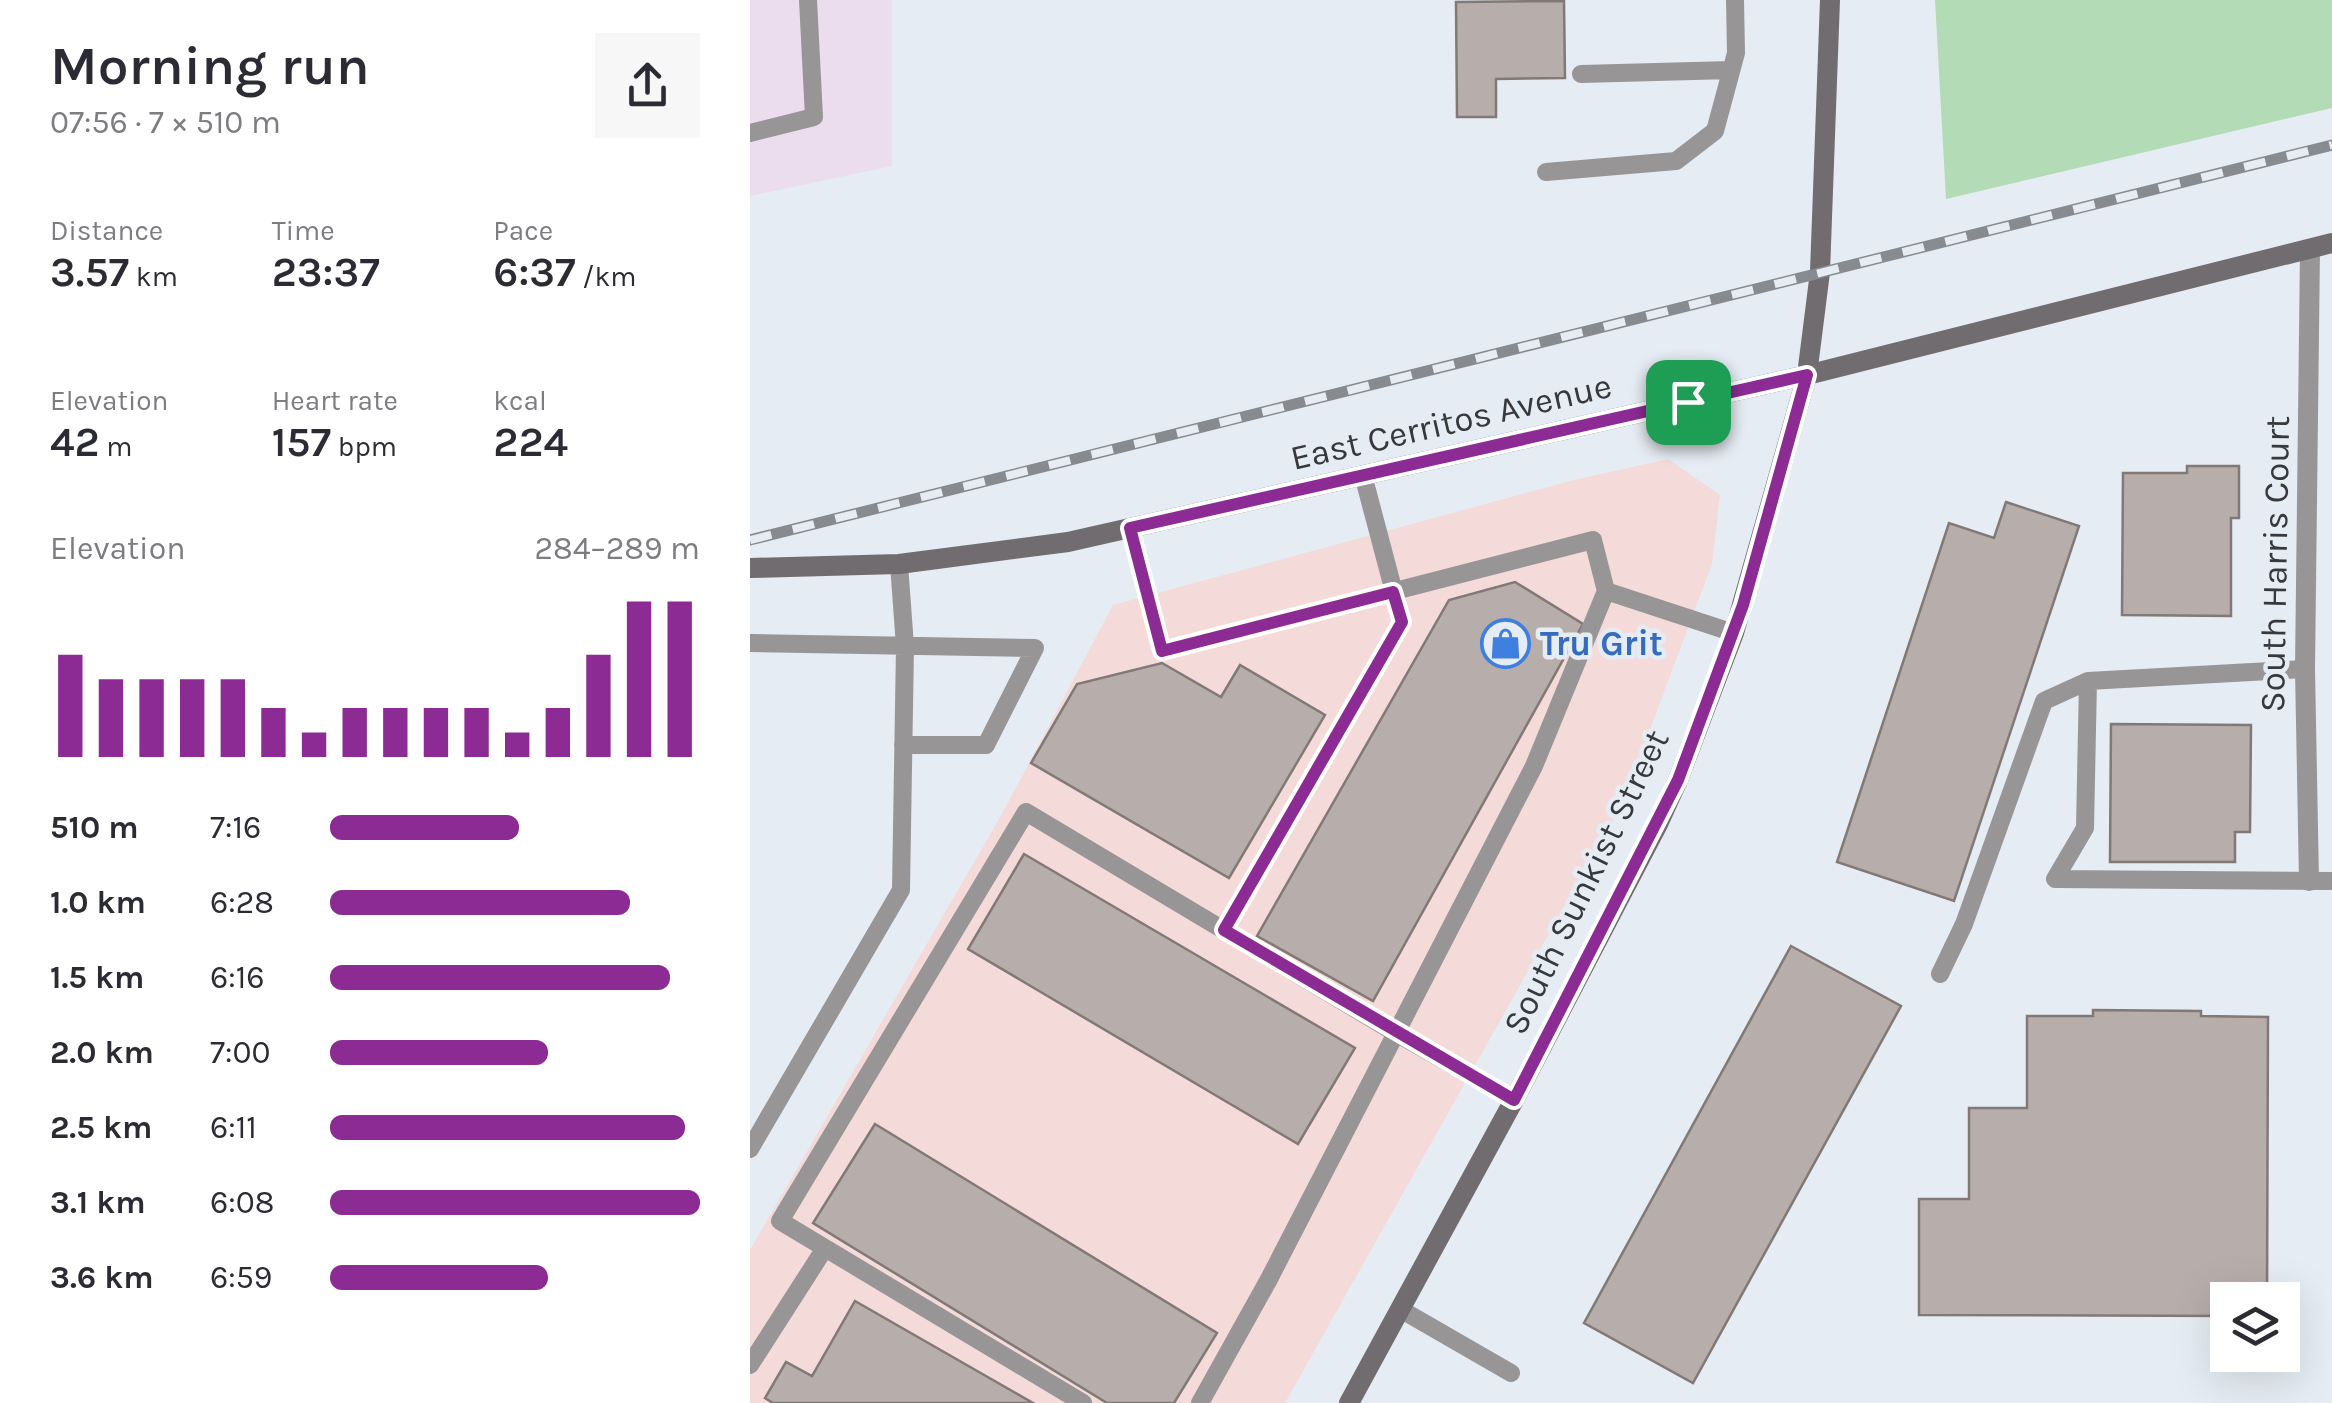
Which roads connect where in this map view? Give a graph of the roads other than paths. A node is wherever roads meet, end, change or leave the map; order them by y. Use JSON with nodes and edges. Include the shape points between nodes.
{"nodes":[{"id":1,"x":808,"y":0,"type":"edge"},
{"id":2,"x":1735,"y":0,"type":"edge"},
{"id":3,"x":1830,"y":0,"type":"edge"},
{"id":4,"x":1732,"y":70,"type":"junction"},
{"id":5,"x":1581,"y":74,"type":"dead end"},
{"id":6,"x":750,"y":133,"type":"edge"},
{"id":7,"x":1546,"y":172,"type":"dead end"},
{"id":8,"x":2332,"y":243,"type":"edge"},
{"id":9,"x":2310,"y":249,"type":"junction"},
{"id":10,"x":1807,"y":375,"type":"junction"},
{"id":11,"x":1363,"y":475,"type":"junction"},
{"id":12,"x":1130,"y":528,"type":"junction"},
{"id":13,"x":899,"y":564,"type":"junction"},
{"id":14,"x":750,"y":568,"type":"edge"},
{"id":15,"x":1393,"y":592,"type":"junction"},
{"id":16,"x":1606,"y":592,"type":"junction"},
{"id":17,"x":1734,"y":633,"type":"junction"},
{"id":18,"x":750,"y":643,"type":"edge"},
{"id":19,"x":905,"y":646,"type":"junction"},
{"id":20,"x":2304,"y":669,"type":"junction"},
{"id":21,"x":2088,"y":681,"type":"junction"},
{"id":22,"x":903,"y":745,"type":"junction"},
{"id":23,"x":2309,"y":881,"type":"junction"},
{"id":24,"x":2332,"y":881,"type":"edge"},
{"id":25,"x":1224,"y":930,"type":"junction"},
{"id":26,"x":1940,"y":974,"type":"dead end"},
{"id":27,"x":1394,"y":1032,"type":"junction"},
{"id":28,"x":1514,"y":1100,"type":"junction"},
{"id":29,"x":750,"y":1149,"type":"edge"},
{"id":30,"x":825,"y":1248,"type":"junction"},
{"id":31,"x":1400,"y":1309,"type":"junction"},
{"id":32,"x":750,"y":1365,"type":"edge"},
{"id":33,"x":1511,"y":1373,"type":"dead end"},
{"id":34,"x":1083,"y":1403,"type":"edge"},
{"id":35,"x":1200,"y":1403,"type":"edge"},
{"id":36,"x":1348,"y":1403,"type":"edge"}],
"edges":[{"from":1,"to":6,"type":"lane","via":[[814,117]]},
{"from":2,"to":4,"type":"lane"},
{"from":3,"to":10,"type":"main road","name":"South Sunkist Street","via":[[1820,272]]},
{"from":4,"to":5,"type":"lane"},
{"from":4,"to":7,"type":"lane","via":[[1715,131],[1676,161]]},
{"from":8,"to":9,"type":"main road","name":"East Cerritos Avenue"},
{"from":9,"to":10,"type":"main road","name":"East Cerritos Avenue"},
{"from":9,"to":20,"type":"street","name":"South Harris Court"},
{"from":10,"to":11,"type":"main road","name":"East Cerritos Avenue"},
{"from":10,"to":17,"type":"main road","name":"South Sunkist Street"},
{"from":11,"to":12,"type":"main road","name":"East Cerritos Avenue"},
{"from":11,"to":15,"type":"lane"},
{"from":12,"to":13,"type":"main road","name":"East Cerritos Avenue"},
{"from":12,"to":15,"type":"lane","via":[[1162,651]]},
{"from":13,"to":14,"type":"main road","name":"East Cerritos Avenue"},
{"from":13,"to":19,"type":"lane"},
{"from":15,"to":16,"type":"lane","via":[[1593,540]]},
{"from":15,"to":25,"type":"lane","via":[[1402,622]]},
{"from":16,"to":17,"type":"lane"},
{"from":16,"to":27,"type":"lane","via":[[1534,766]]},
{"from":17,"to":28,"type":"main road","name":"South Sunkist Street","via":[[1670,800]]},
{"from":18,"to":19,"type":"lane"},
{"from":19,"to":22,"type":"lane"},
{"from":19,"to":22,"type":"lane","via":[[1035,648],[986,745]]},
{"from":20,"to":21,"type":"lane"},
{"from":20,"to":23,"type":"street","name":"South Harris Court"},
{"from":21,"to":23,"type":"lane","via":[[2084,828],[2055,879]]},
{"from":21,"to":26,"type":"lane","via":[[2044,701]]},
{"from":22,"to":29,"type":"lane","via":[[901,890]]},
{"from":23,"to":24,"type":"lane"},
{"from":25,"to":27,"type":"lane"},
{"from":25,"to":30,"type":"lane","via":[[1026,812],[780,1221]]},
{"from":27,"to":28,"type":"lane"},
{"from":27,"to":35,"type":"lane"},
{"from":28,"to":31,"type":"main road","name":"South Sunkist Street"},
{"from":30,"to":32,"type":"lane"},
{"from":30,"to":34,"type":"lane"},
{"from":31,"to":33,"type":"lane"},
{"from":31,"to":36,"type":"main road","name":"South Sunkist Street"}]}
